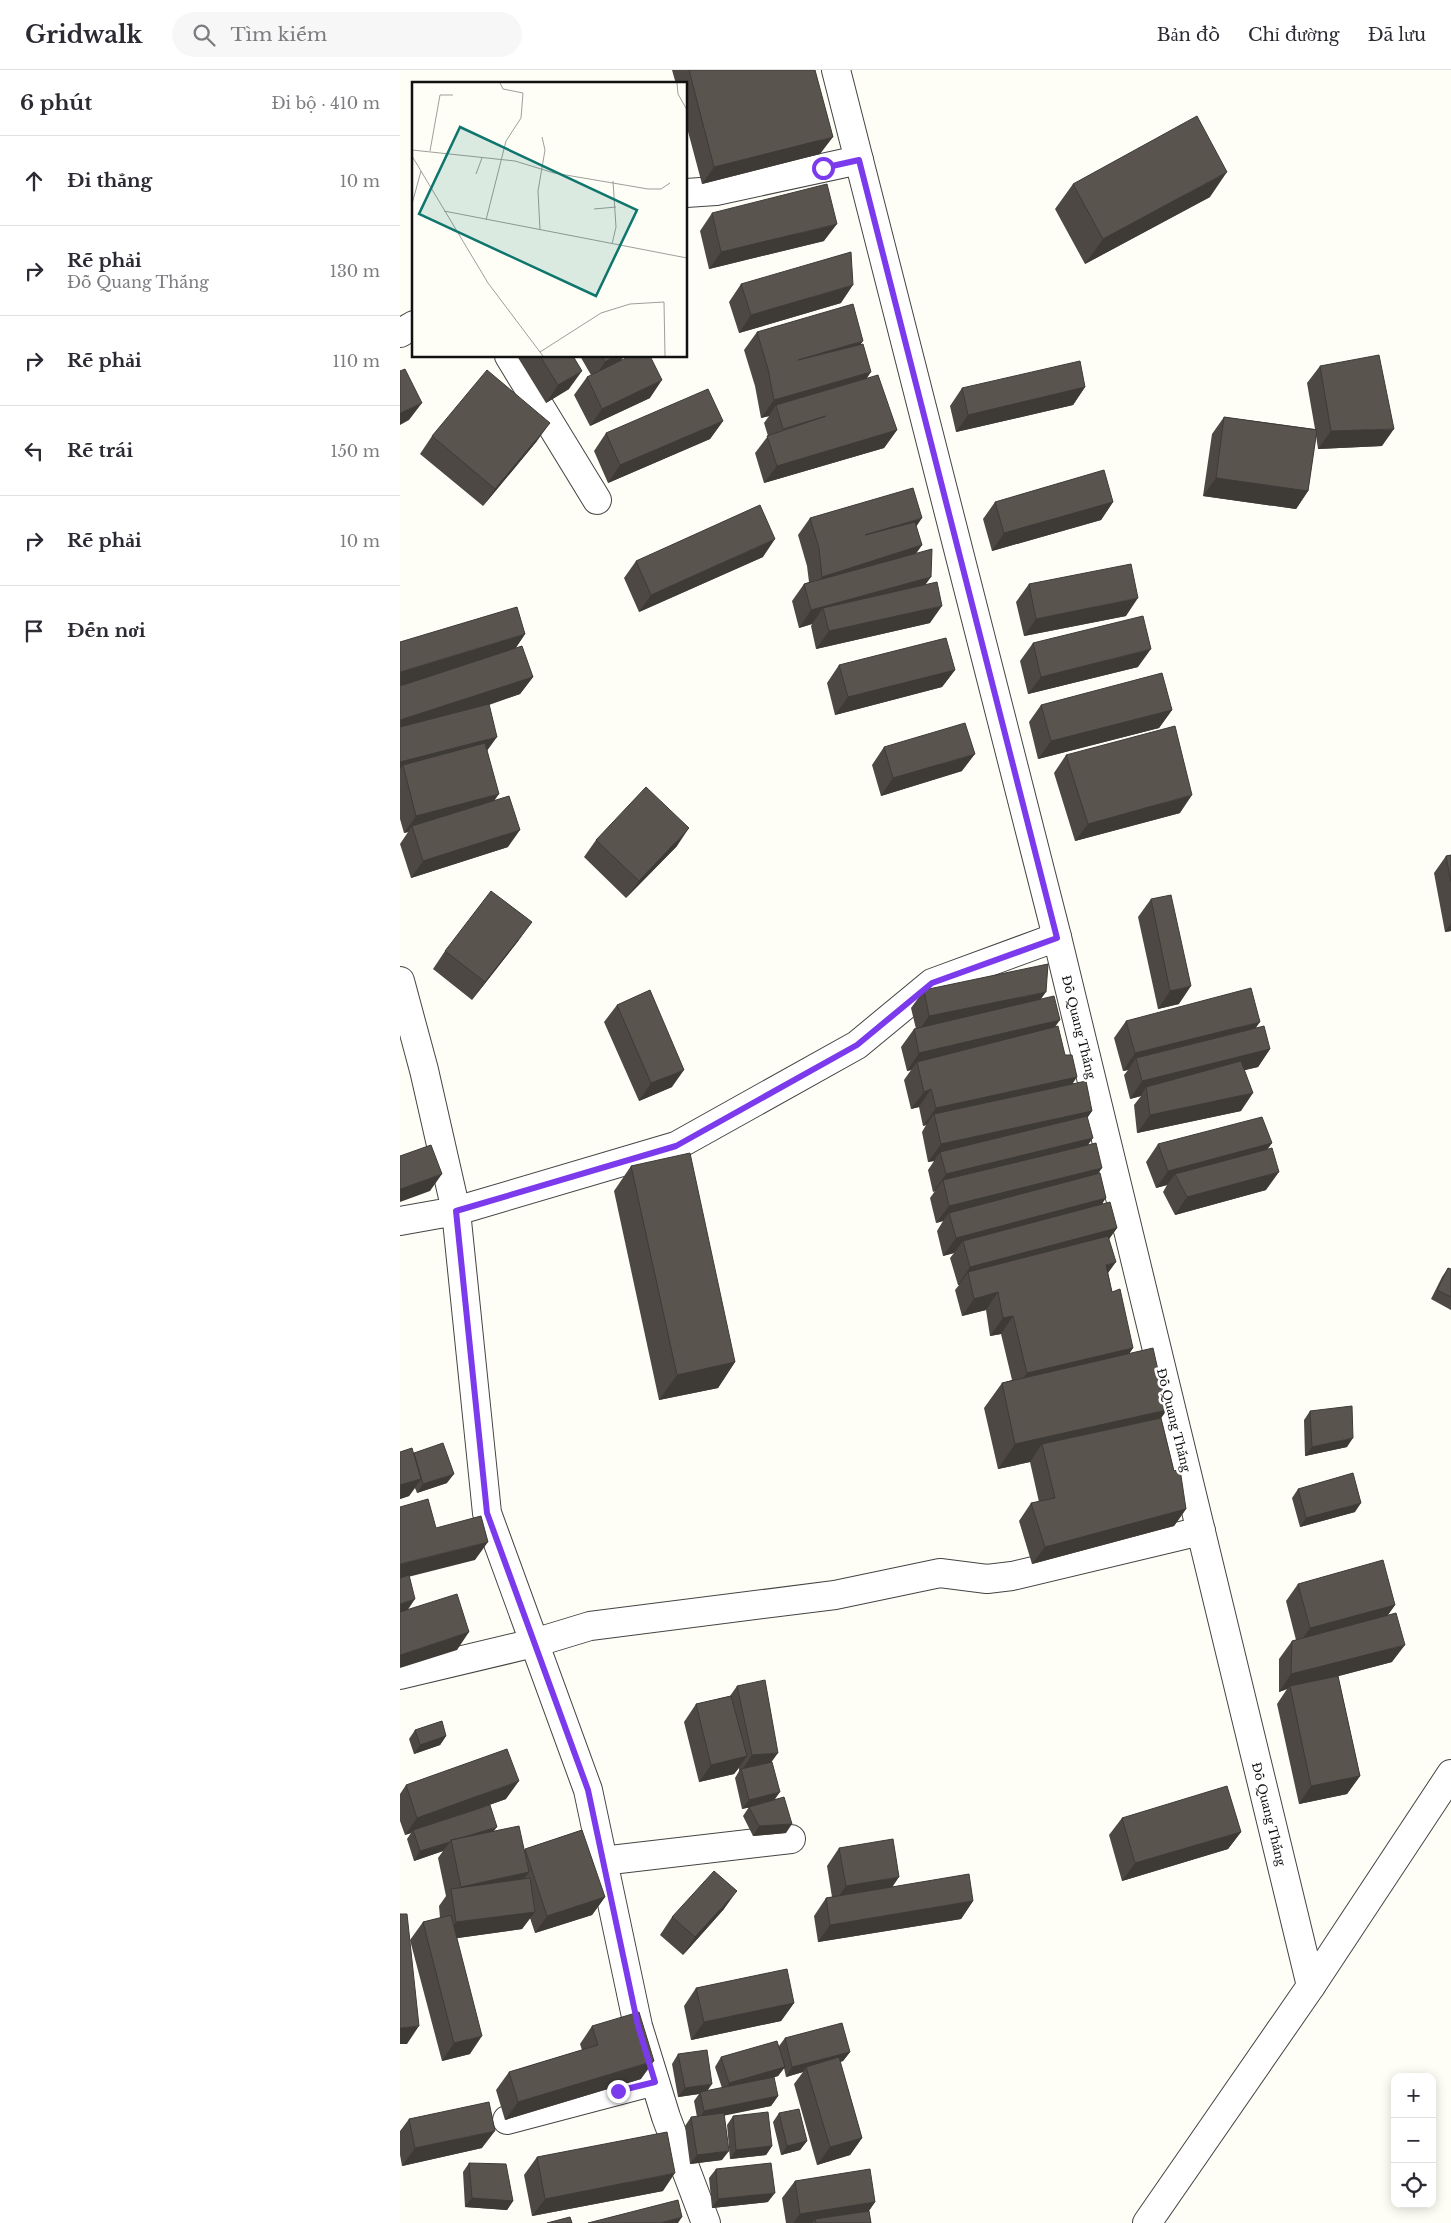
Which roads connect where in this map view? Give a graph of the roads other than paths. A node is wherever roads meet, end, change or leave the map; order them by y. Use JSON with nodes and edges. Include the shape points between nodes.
{"nodes":[{"id":1,"x":836,"y":70,"type":"edge"},
{"id":2,"x":859,"y":160,"type":"junction"},
{"id":3,"x":688,"y":193,"type":"edge"},
{"id":4,"x":412,"y":326,"type":"edge"},
{"id":5,"x":400,"y":333,"type":"edge"},
{"id":6,"x":510,"y":358,"type":"edge"},
{"id":7,"x":597,"y":500,"type":"dead end"},
{"id":8,"x":1057,"y":938,"type":"junction"},
{"id":9,"x":400,"y":981,"type":"edge"},
{"id":10,"x":456,"y":1211,"type":"junction"},
{"id":11,"x":400,"y":1221,"type":"edge"},
{"id":12,"x":1201,"y":1531,"type":"junction"},
{"id":13,"x":534,"y":1643,"type":"junction"},
{"id":14,"x":400,"y":1675,"type":"edge"},
{"id":15,"x":1451,"y":1774,"type":"edge"},
{"id":16,"x":790,"y":1839,"type":"dead end"},
{"id":17,"x":602,"y":1861,"type":"junction"},
{"id":18,"x":1311,"y":1986,"type":"junction"},
{"id":19,"x":655,"y":2082,"type":"junction"},
{"id":20,"x":507,"y":2120,"type":"dead end"},
{"id":21,"x":706,"y":2223,"type":"edge"},
{"id":22,"x":1146,"y":2223,"type":"edge"}],
"edges":[{"from":1,"to":2,"type":"street","name":"Đỗ Quang Thắng"},
{"from":2,"to":3,"type":"street","via":[[716,191]]},
{"from":2,"to":8,"type":"street","name":"Đỗ Quang Thắng"},
{"from":4,"to":5,"type":"street"},
{"from":6,"to":7,"type":"street"},
{"from":8,"to":10,"type":"street","via":[[932,983],[857,1045],[676,1146]]},
{"from":8,"to":12,"type":"street","name":"Đỗ Quang Thắng"},
{"from":9,"to":10,"type":"street"},
{"from":10,"to":11,"type":"street"},
{"from":10,"to":13,"type":"street","via":[[487,1513]]},
{"from":12,"to":13,"type":"street","via":[[1012,1576],[987,1579],[940,1573],[835,1595],[590,1626]]},
{"from":12,"to":18,"type":"street","name":"Đỗ Quang Thắng"},
{"from":13,"to":14,"type":"street"},
{"from":13,"to":17,"type":"street","via":[[588,1790]]},
{"from":15,"to":18,"type":"street"},
{"from":16,"to":17,"type":"street"},
{"from":17,"to":19,"type":"street","via":[[638,2026]]},
{"from":18,"to":22,"type":"street"},
{"from":19,"to":20,"type":"street"},
{"from":19,"to":21,"type":"street"}]}
